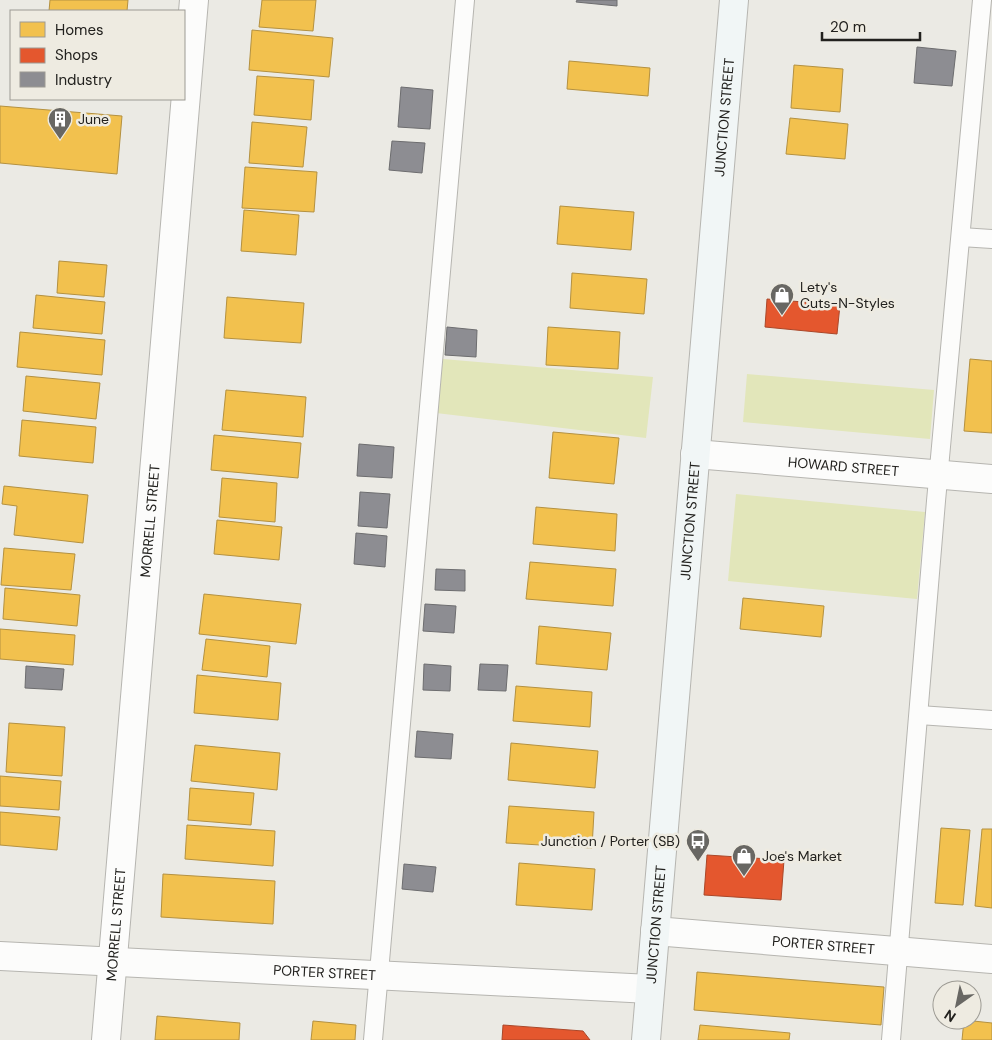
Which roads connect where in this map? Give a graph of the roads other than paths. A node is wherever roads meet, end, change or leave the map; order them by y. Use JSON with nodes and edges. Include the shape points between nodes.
{"nodes":[{"id":1,"x":194,"y":0,"type":"edge"},
{"id":2,"x":465,"y":0,"type":"edge"},
{"id":3,"x":734,"y":0,"type":"edge"},
{"id":4,"x":982,"y":0,"type":"edge"},
{"id":5,"x":961,"y":236,"type":"junction"},
{"id":6,"x":992,"y":239,"type":"edge"},
{"id":7,"x":695,"y":454,"type":"junction"},
{"id":8,"x":939,"y":474,"type":"junction"},
{"id":9,"x":992,"y":479,"type":"edge"},
{"id":10,"x":919,"y":715,"type":"junction"},
{"id":11,"x":992,"y":720,"type":"edge"},
{"id":12,"x":655,"y":931,"type":"junction"},
{"id":13,"x":899,"y":951,"type":"junction"},
{"id":14,"x":0,"y":956,"type":"edge"},
{"id":15,"x":992,"y":959,"type":"edge"},
{"id":16,"x":113,"y":961,"type":"junction"},
{"id":17,"x":379,"y":975,"type":"junction"},
{"id":18,"x":650,"y":989,"type":"junction"},
{"id":19,"x":106,"y":1040,"type":"edge"},
{"id":20,"x":372,"y":1040,"type":"edge"},
{"id":21,"x":646,"y":1040,"type":"edge"},
{"id":22,"x":891,"y":1040,"type":"edge"}],
"edges":[{"from":1,"to":16,"type":"street","name":"MORRELL STREET"},
{"from":2,"to":17,"type":"lane"},
{"from":3,"to":7,"type":"street","name":"JUNCTION STREET"},
{"from":4,"to":5,"type":"lane"},
{"from":5,"to":6,"type":"lane"},
{"from":5,"to":8,"type":"lane"},
{"from":7,"to":8,"type":"street","name":"HOWARD STREET"},
{"from":7,"to":12,"type":"street","name":"JUNCTION STREET"},
{"from":8,"to":9,"type":"street","name":"HOWARD STREET"},
{"from":8,"to":10,"type":"lane"},
{"from":10,"to":11,"type":"lane"},
{"from":10,"to":13,"type":"lane"},
{"from":12,"to":13,"type":"street","name":"PORTER STREET"},
{"from":12,"to":18,"type":"street","name":"JUNCTION STREET"},
{"from":13,"to":15,"type":"street","name":"PORTER STREET"},
{"from":13,"to":22,"type":"lane"},
{"from":14,"to":16,"type":"street","name":"PORTER STREET"},
{"from":16,"to":17,"type":"street","name":"PORTER STREET"},
{"from":16,"to":19,"type":"street","name":"MORRELL STREET"},
{"from":17,"to":18,"type":"street","name":"PORTER STREET"},
{"from":17,"to":20,"type":"lane"},
{"from":18,"to":21,"type":"street","name":"JUNCTION STREET"}]}
